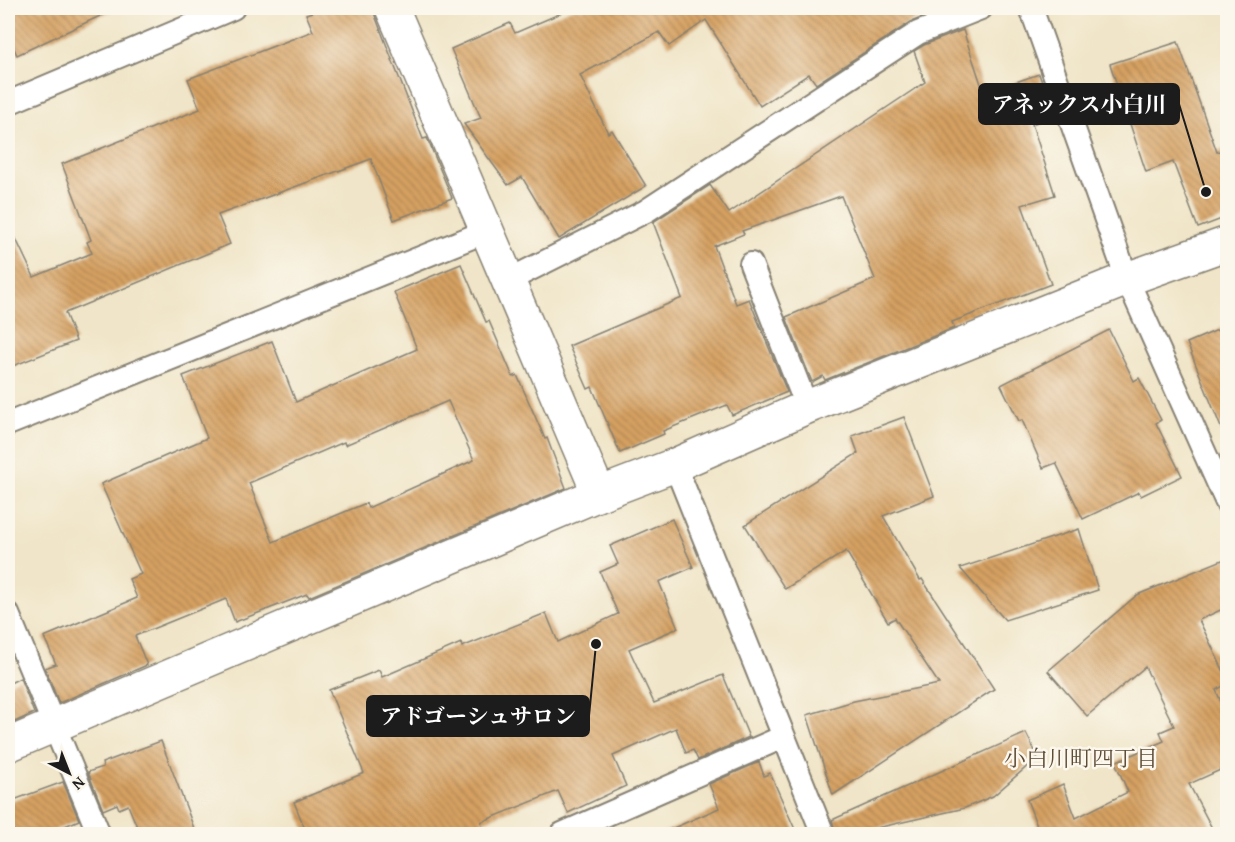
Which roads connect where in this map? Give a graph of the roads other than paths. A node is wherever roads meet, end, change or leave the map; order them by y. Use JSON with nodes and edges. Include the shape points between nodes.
{"nodes":[{"id":1,"x":233,"y":8,"type":"edge"},
{"id":2,"x":395,"y":8,"type":"edge"},
{"id":3,"x":981,"y":8,"type":"edge"},
{"id":4,"x":1034,"y":8,"type":"edge"},
{"id":5,"x":8,"y":103,"type":"edge"},
{"id":6,"x":487,"y":231,"type":"junction"},
{"id":7,"x":1227,"y":243,"type":"edge"},
{"id":8,"x":751,"y":264,"type":"dead end"},
{"id":9,"x":1127,"y":279,"type":"junction"},
{"id":10,"x":507,"y":281,"type":"junction"},
{"id":11,"x":807,"y":407,"type":"junction"},
{"id":12,"x":8,"y":424,"type":"edge"},
{"id":13,"x":675,"y":465,"type":"junction"},
{"id":14,"x":598,"y":494,"type":"junction"},
{"id":15,"x":1227,"y":506,"type":"edge"},
{"id":16,"x":8,"y":614,"type":"edge"},
{"id":17,"x":54,"y":726,"type":"junction"},
{"id":18,"x":783,"y":737,"type":"junction"},
{"id":19,"x":8,"y":745,"type":"edge"},
{"id":20,"x":99,"y":834,"type":"edge"},
{"id":21,"x":562,"y":834,"type":"edge"},
{"id":22,"x":823,"y":834,"type":"edge"}],
"edges":[{"from":1,"to":5,"type":"lane"},
{"from":2,"to":6,"type":"street"},
{"from":3,"to":10,"type":"lane","via":[[918,33],[646,211]]},
{"from":4,"to":9,"type":"lane"},
{"from":6,"to":10,"type":"street"},
{"from":6,"to":12,"type":"lane"},
{"from":7,"to":9,"type":"street"},
{"from":8,"to":11,"type":"lane"},
{"from":9,"to":11,"type":"street"},
{"from":9,"to":15,"type":"lane"},
{"from":10,"to":14,"type":"street"},
{"from":11,"to":13,"type":"street"},
{"from":13,"to":14,"type":"street"},
{"from":13,"to":18,"type":"lane"},
{"from":14,"to":17,"type":"street"},
{"from":16,"to":17,"type":"lane"},
{"from":17,"to":19,"type":"street"},
{"from":17,"to":20,"type":"lane"},
{"from":18,"to":21,"type":"lane"},
{"from":18,"to":22,"type":"lane"}]}
